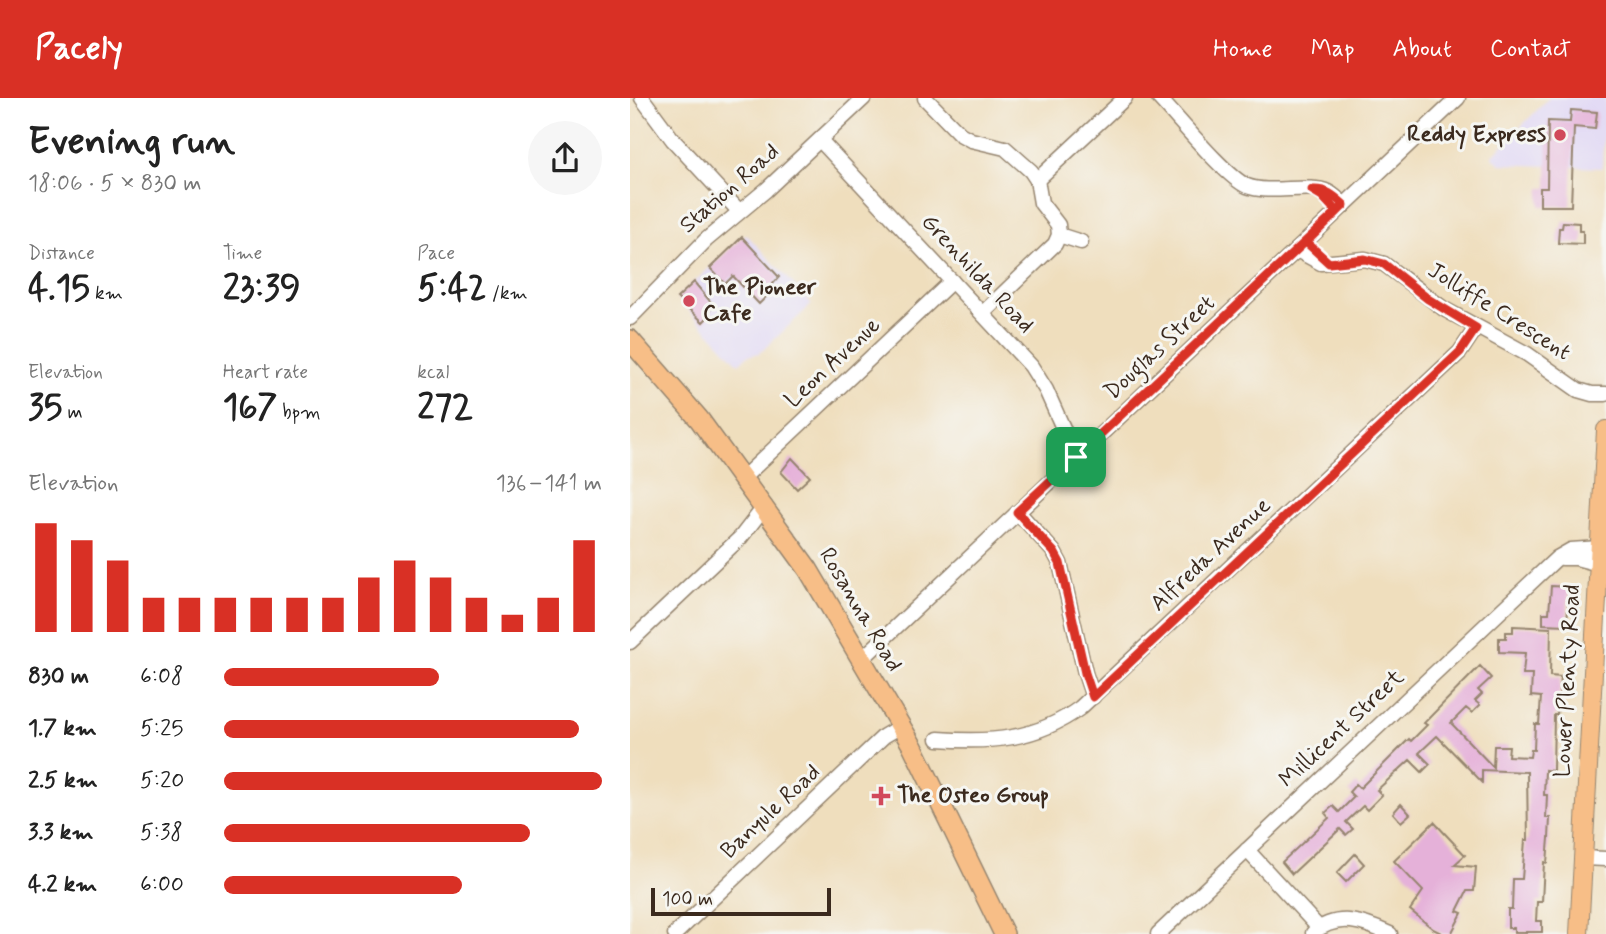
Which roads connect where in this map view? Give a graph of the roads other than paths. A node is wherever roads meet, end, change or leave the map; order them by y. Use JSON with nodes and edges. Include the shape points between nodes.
{"nodes":[{"id":1,"x":642,"y":98,"type":"edge"},
{"id":2,"x":864,"y":98,"type":"edge"},
{"id":3,"x":925,"y":98,"type":"edge"},
{"id":4,"x":1125,"y":98,"type":"edge"},
{"id":5,"x":1160,"y":98,"type":"edge"},
{"id":6,"x":1458,"y":98,"type":"edge"},
{"id":7,"x":820,"y":140,"type":"junction"},
{"id":8,"x":1037,"y":180,"type":"junction"},
{"id":9,"x":1341,"y":209,"type":"junction"},
{"id":10,"x":739,"y":211,"type":"junction"},
{"id":11,"x":1059,"y":235,"type":"junction"},
{"id":12,"x":1082,"y":242,"type":"dead end"},
{"id":13,"x":1301,"y":246,"type":"junction"},
{"id":14,"x":952,"y":281,"type":"junction"},
{"id":15,"x":983,"y":313,"type":"junction"},
{"id":16,"x":630,"y":318,"type":"edge"},
{"id":17,"x":1476,"y":328,"type":"junction"},
{"id":18,"x":630,"y":341,"type":"edge"},
{"id":19,"x":1606,"y":394,"type":"edge"},
{"id":20,"x":1606,"y":430,"type":"edge"},
{"id":21,"x":1606,"y":436,"type":"edge"},
{"id":22,"x":1076,"y":457,"type":"junction"},
{"id":23,"x":1605,"y":469,"type":"edge"},
{"id":24,"x":744,"y":477,"type":"junction"},
{"id":25,"x":1017,"y":512,"type":"junction"},
{"id":26,"x":769,"y":513,"type":"junction"},
{"id":27,"x":1599,"y":556,"type":"junction"},
{"id":28,"x":630,"y":642,"type":"edge"},
{"id":29,"x":862,"y":659,"type":"junction"},
{"id":30,"x":1093,"y":697,"type":"junction"},
{"id":31,"x":901,"y":726,"type":"junction"},
{"id":32,"x":938,"y":738,"type":"dead end"},
{"id":33,"x":1247,"y":850,"type":"junction"},
{"id":34,"x":1583,"y":858,"type":"junction"},
{"id":35,"x":1606,"y":859,"type":"edge"},
{"id":36,"x":1316,"y":931,"type":"edge"},
{"id":37,"x":674,"y":934,"type":"edge"},
{"id":38,"x":1004,"y":934,"type":"edge"},
{"id":39,"x":1158,"y":934,"type":"edge"},
{"id":40,"x":1390,"y":934,"type":"edge"},
{"id":41,"x":1579,"y":934,"type":"edge"}],
"edges":[{"from":1,"to":10,"type":"street","via":[[673,140]]},
{"from":2,"to":7,"type":"street","name":"Station Road"},
{"from":3,"to":8,"type":"street","via":[[960,134],[1009,150]]},
{"from":4,"to":8,"type":"street"},
{"from":5,"to":9,"type":"street","via":[[1244,184],[1312,190]]},
{"from":6,"to":9,"type":"street","name":"Douglas Street"},
{"from":7,"to":10,"type":"street","name":"Station Road"},
{"from":7,"to":14,"type":"street","name":"Grenhilda Road"},
{"from":8,"to":11,"type":"street","via":[[1040,198],[1056,221]]},
{"from":9,"to":13,"type":"street","name":"Douglas Street"},
{"from":10,"to":16,"type":"street","name":"Station Road"},
{"from":11,"to":12,"type":"street"},
{"from":11,"to":15,"type":"street"},
{"from":13,"to":17,"type":"street","name":"Jolliffe Crescent","via":[[1317,262],[1365,259],[1384,264],[1428,299]]},
{"from":13,"to":22,"type":"street","name":"Douglas Street"},
{"from":14,"to":15,"type":"street","name":"Grenhilda Road"},
{"from":14,"to":24,"type":"street","name":"Leon Avenue"},
{"from":15,"to":22,"type":"street","name":"Grenhilda Road","via":[[1042,381]]},
{"from":17,"to":19,"type":"street","name":"Jolliffe Crescent","via":[[1527,354],[1578,390]]},
{"from":17,"to":30,"type":"street","name":"Alfreda Avenue","via":[[1460,352]]},
{"from":18,"to":24,"type":"highway","name":"Rosanna Road"},
{"from":20,"to":21,"type":"main road","name":"Lower Plenty Road"},
{"from":21,"to":23,"type":"main road","name":"Lower Plenty Road"},
{"from":22,"to":25,"type":"street","name":"Douglas Street"},
{"from":23,"to":27,"type":"main road","name":"Lower Plenty Road"},
{"from":24,"to":26,"type":"highway","name":"Rosanna Road"},
{"from":25,"to":29,"type":"street","name":"Douglas Street"},
{"from":25,"to":30,"type":"street","via":[[1060,563]]},
{"from":26,"to":28,"type":"street"},
{"from":26,"to":29,"type":"highway","name":"Rosanna Road"},
{"from":27,"to":33,"type":"street","name":"Millicent Street","via":[[1571,550],[1557,558]]},
{"from":27,"to":34,"type":"main road","name":"Lower Plenty Road"},
{"from":29,"to":31,"type":"highway","name":"Rosanna Road"},
{"from":30,"to":32,"type":"street","name":"Alfreda Avenue","via":[[1068,717],[1026,735],[978,741]]},
{"from":31,"to":37,"type":"street","name":"Banyule Road","via":[[884,736]]},
{"from":31,"to":38,"type":"highway","name":"Rosanna Road"},
{"from":33,"to":36,"type":"street"},
{"from":33,"to":39,"type":"street","name":"Millicent Street"},
{"from":34,"to":35,"type":"street"},
{"from":34,"to":41,"type":"main road","name":"Lower Plenty Road"},
{"from":36,"to":40,"type":"street","via":[[1336,921],[1353,920]]}]}
